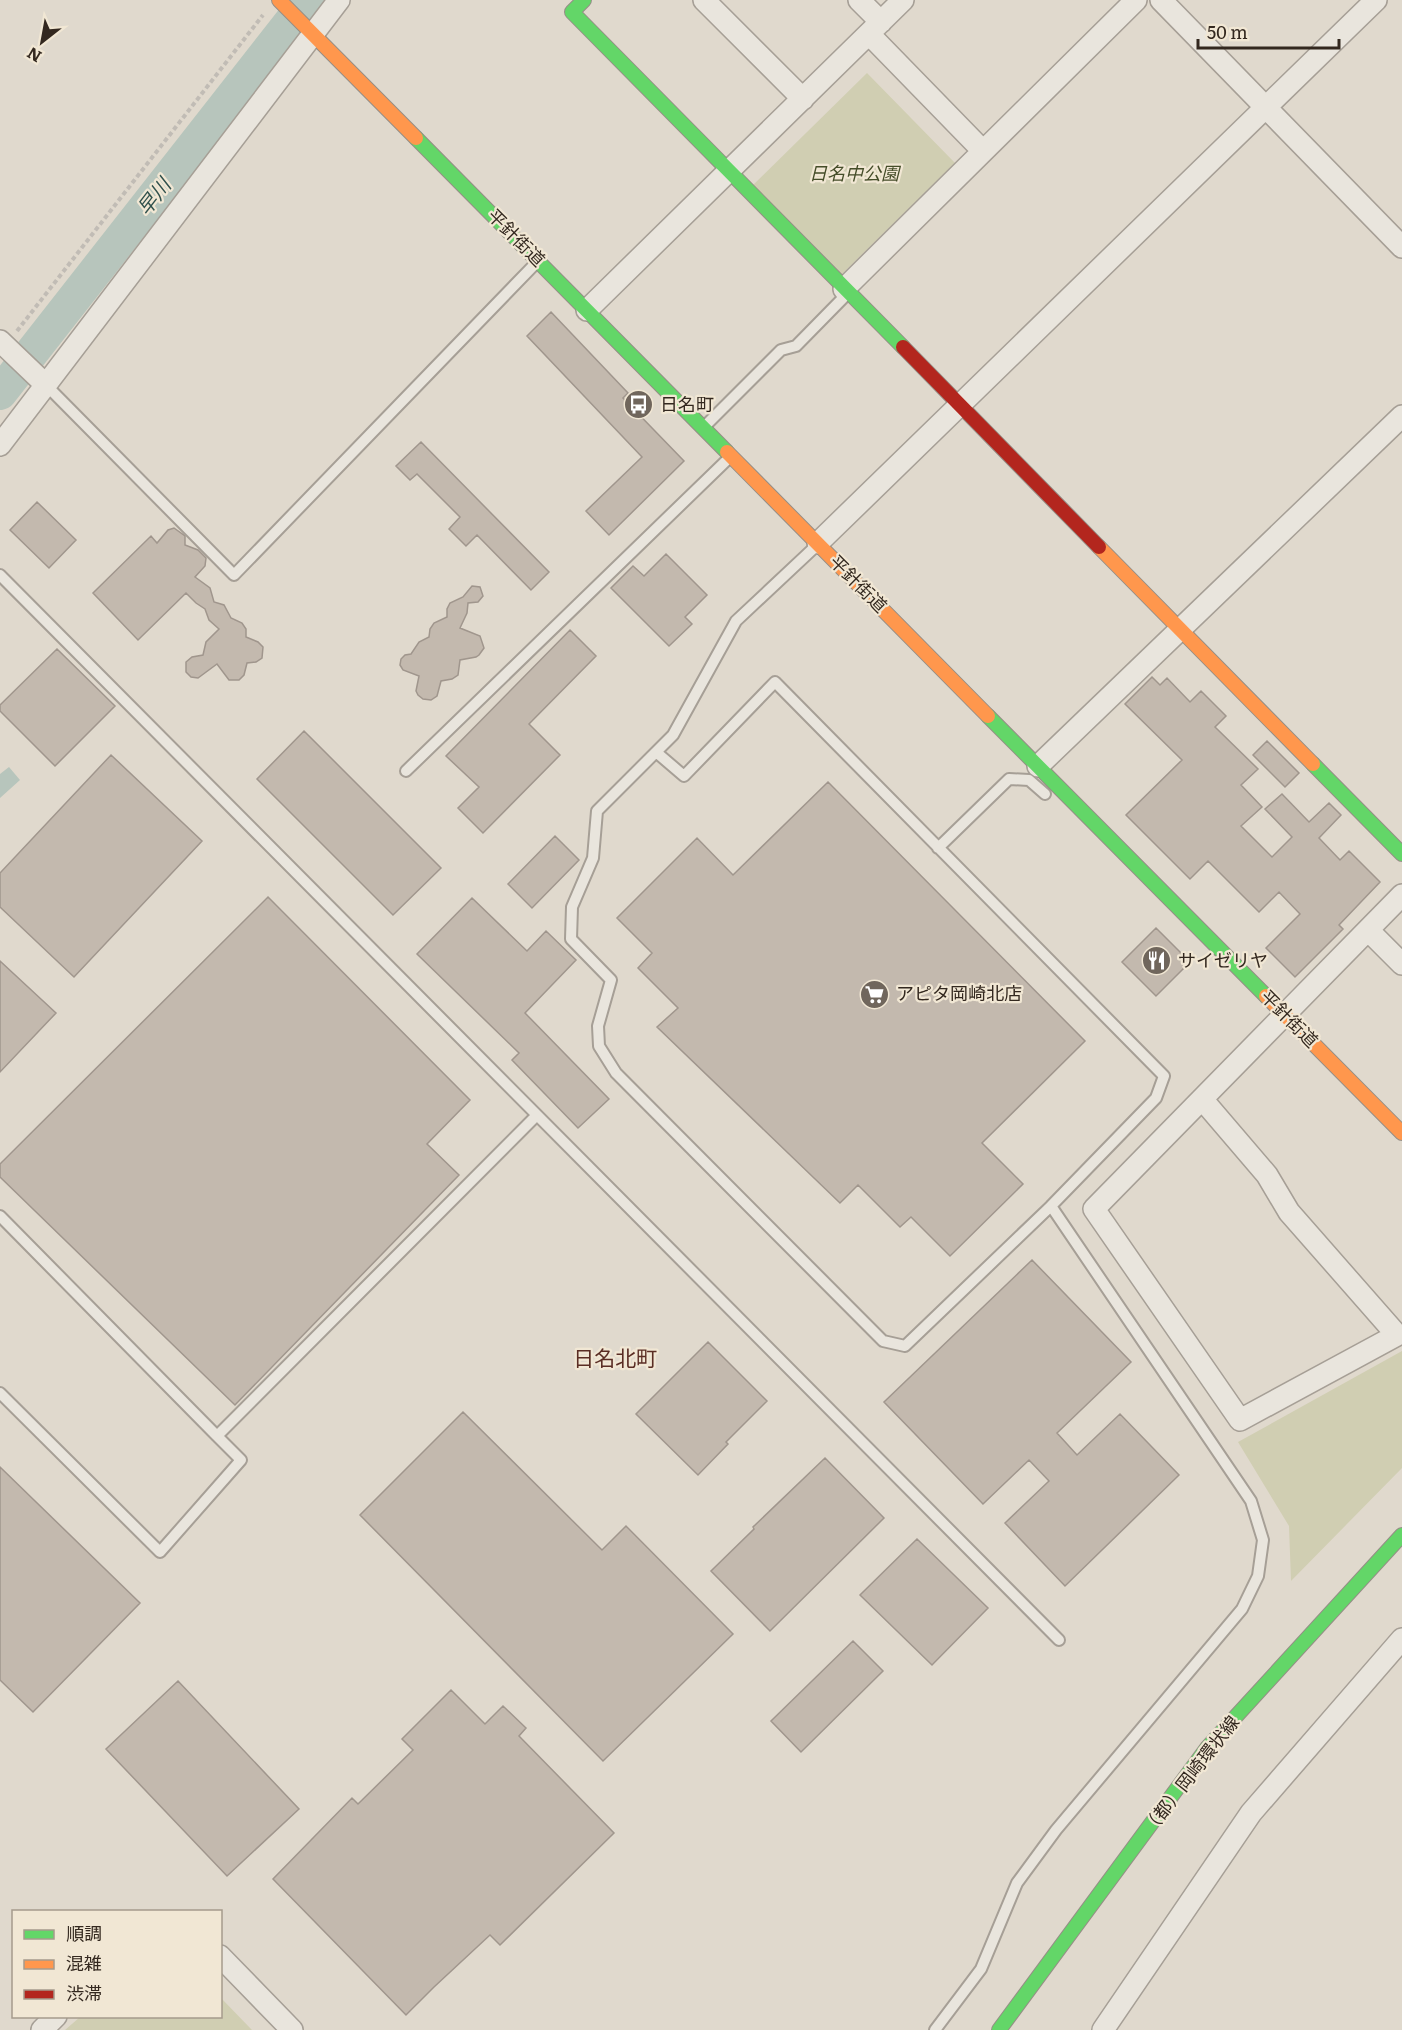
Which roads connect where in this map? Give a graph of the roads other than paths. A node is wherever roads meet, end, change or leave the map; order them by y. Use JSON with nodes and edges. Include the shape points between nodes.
{"nodes":[{"id":1,"x":279,"y":0,"type":"edge"},
{"id":2,"x":339,"y":0,"type":"edge"},
{"id":3,"x":584,"y":0,"type":"edge"},
{"id":4,"x":704,"y":0,"type":"edge"},
{"id":5,"x":859,"y":0,"type":"edge"},
{"id":6,"x":903,"y":0,"type":"edge"},
{"id":7,"x":1136,"y":0,"type":"edge"},
{"id":8,"x":1161,"y":0,"type":"edge"},
{"id":9,"x":1376,"y":0,"type":"edge"},
{"id":10,"x":875,"y":28,"type":"junction"},
{"id":11,"x":314,"y":34,"type":"junction"},
{"id":12,"x":803,"y":99,"type":"junction"},
{"id":13,"x":1266,"y":107,"type":"junction"},
{"id":14,"x":983,"y":151,"type":"junction"},
{"id":15,"x":729,"y":172,"type":"junction"},
{"id":16,"x":1402,"y":247,"type":"edge"},
{"id":17,"x":539,"y":261,"type":"junction"},
{"id":18,"x":846,"y":291,"type":"junction"},
{"id":19,"x":587,"y":310,"type":"junction"},
{"id":20,"x":2,"y":347,"type":"edge"},
{"id":21,"x":46,"y":385,"type":"junction"},
{"id":22,"x":960,"y":406,"type":"junction"},
{"id":23,"x":1402,"y":416,"type":"edge"},
{"id":24,"x":703,"y":427,"type":"junction"},
{"id":25,"x":0,"y":445,"type":"edge"},
{"id":26,"x":732,"y":456,"type":"junction"},
{"id":27,"x":818,"y":543,"type":"junction"},
{"id":28,"x":0,"y":575,"type":"edge"},
{"id":29,"x":1180,"y":629,"type":"junction"},
{"id":30,"x":656,"y":752,"type":"junction"},
{"id":31,"x":1038,"y":766,"type":"junction"},
{"id":32,"x":406,"y":771,"type":"dead end"},
{"id":33,"x":1051,"y":799,"type":"dead end"},
{"id":34,"x":1065,"y":812,"type":"dead end"},
{"id":35,"x":1101,"y":829,"type":"junction"},
{"id":36,"x":938,"y":848,"type":"junction"},
{"id":37,"x":1402,"y":854,"type":"edge"},
{"id":38,"x":1402,"y":895,"type":"edge"},
{"id":39,"x":1368,"y":930,"type":"junction"},
{"id":40,"x":1402,"y":963,"type":"edge"},
{"id":41,"x":1284,"y":1014,"type":"junction"},
{"id":42,"x":1202,"y":1099,"type":"junction"},
{"id":43,"x":537,"y":1115,"type":"junction"},
{"id":44,"x":1402,"y":1133,"type":"edge"},
{"id":45,"x":1051,"y":1206,"type":"junction"},
{"id":46,"x":0,"y":1216,"type":"edge"},
{"id":47,"x":0,"y":1393,"type":"edge"},
{"id":48,"x":217,"y":1436,"type":"junction"},
{"id":49,"x":1402,"y":1535,"type":"edge"},
{"id":50,"x":1402,"y":1639,"type":"edge"},
{"id":51,"x":1059,"y":1640,"type":"dead end"},
{"id":52,"x":222,"y":1958,"type":"edge"},
{"id":53,"x":54,"y":2018,"type":"edge"},
{"id":54,"x":42,"y":2030,"type":"edge"},
{"id":55,"x":292,"y":2030,"type":"edge"},
{"id":56,"x":935,"y":2030,"type":"edge"},
{"id":57,"x":999,"y":2030,"type":"edge"},
{"id":58,"x":1103,"y":2030,"type":"edge"}],
"edges":[{"from":1,"to":11,"type":"street","name":"平針街道"},
{"from":2,"to":11,"type":"street"},
{"from":3,"to":15,"type":"street","via":[[572,12]]},
{"from":4,"to":12,"type":"street"},
{"from":5,"to":10,"type":"street"},
{"from":6,"to":10,"type":"street"},
{"from":7,"to":14,"type":"street"},
{"from":8,"to":13,"type":"street"},
{"from":9,"to":13,"type":"street"},
{"from":10,"to":12,"type":"street"},
{"from":10,"to":14,"type":"street"},
{"from":11,"to":17,"type":"street","name":"平針街道"},
{"from":11,"to":21,"type":"street"},
{"from":12,"to":15,"type":"street"},
{"from":13,"to":16,"type":"street"},
{"from":13,"to":22,"type":"street"},
{"from":14,"to":18,"type":"street"},
{"from":15,"to":18,"type":"street"},
{"from":15,"to":19,"type":"street"},
{"from":17,"to":19,"type":"street","name":"平針街道"},
{"from":17,"to":21,"type":"lane","via":[[234,575]]},
{"from":18,"to":22,"type":"street"},
{"from":18,"to":24,"type":"lane","via":[[795,346],[781,350]]},
{"from":19,"to":24,"type":"street","name":"平針街道"},
{"from":20,"to":21,"type":"street"},
{"from":21,"to":25,"type":"street"},
{"from":22,"to":27,"type":"street"},
{"from":22,"to":29,"type":"street"},
{"from":23,"to":29,"type":"street"},
{"from":24,"to":26,"type":"street","name":"平針街道"},
{"from":26,"to":27,"type":"street","name":"平針街道"},
{"from":26,"to":32,"type":"lane"},
{"from":27,"to":30,"type":"lane","via":[[736,621],[673,735]]},
{"from":27,"to":31,"type":"street","name":"平針街道"},
{"from":28,"to":43,"type":"lane"},
{"from":29,"to":31,"type":"street"},
{"from":29,"to":37,"type":"street"},
{"from":30,"to":36,"type":"lane","via":[[684,776],[775,682]]},
{"from":30,"to":45,"type":"lane","via":[[597,811],[593,858],[572,907],[571,939],[611,980],[598,1026],[599,1046],[616,1073],[883,1341],[905,1346]]},
{"from":31,"to":35,"type":"street","name":"平針街道"},
{"from":33,"to":36,"type":"lane","via":[[1029,780],[1010,779]]},
{"from":34,"to":35,"type":"lane"},
{"from":35,"to":41,"type":"street","name":"平針街道"},
{"from":36,"to":45,"type":"lane","via":[[1164,1076],[1156,1098]]},
{"from":38,"to":39,"type":"street"},
{"from":39,"to":40,"type":"street"},
{"from":39,"to":41,"type":"street"},
{"from":41,"to":42,"type":"street"},
{"from":41,"to":44,"type":"street","name":"平針街道"},
{"from":42,"to":42,"type":"street","via":[[1094,1209],[1240,1420],[1397,1335],[1288,1212],[1267,1175]]},
{"from":43,"to":48,"type":"lane"},
{"from":43,"to":51,"type":"lane"},
{"from":45,"to":56,"type":"lane","via":[[1251,1501],[1263,1540],[1258,1576],[1242,1609],[1056,1830],[1017,1883],[981,1969]]},
{"from":46,"to":48,"type":"lane"},
{"from":47,"to":48,"type":"lane","via":[[160,1552],[241,1460]]},
{"from":49,"to":57,"type":"street","name":"（都）岡崎環状線","via":[[1207,1749]]},
{"from":50,"to":58,"type":"street","via":[[1251,1813]]},
{"from":52,"to":55,"type":"street"},
{"from":53,"to":54,"type":"street"}]}
